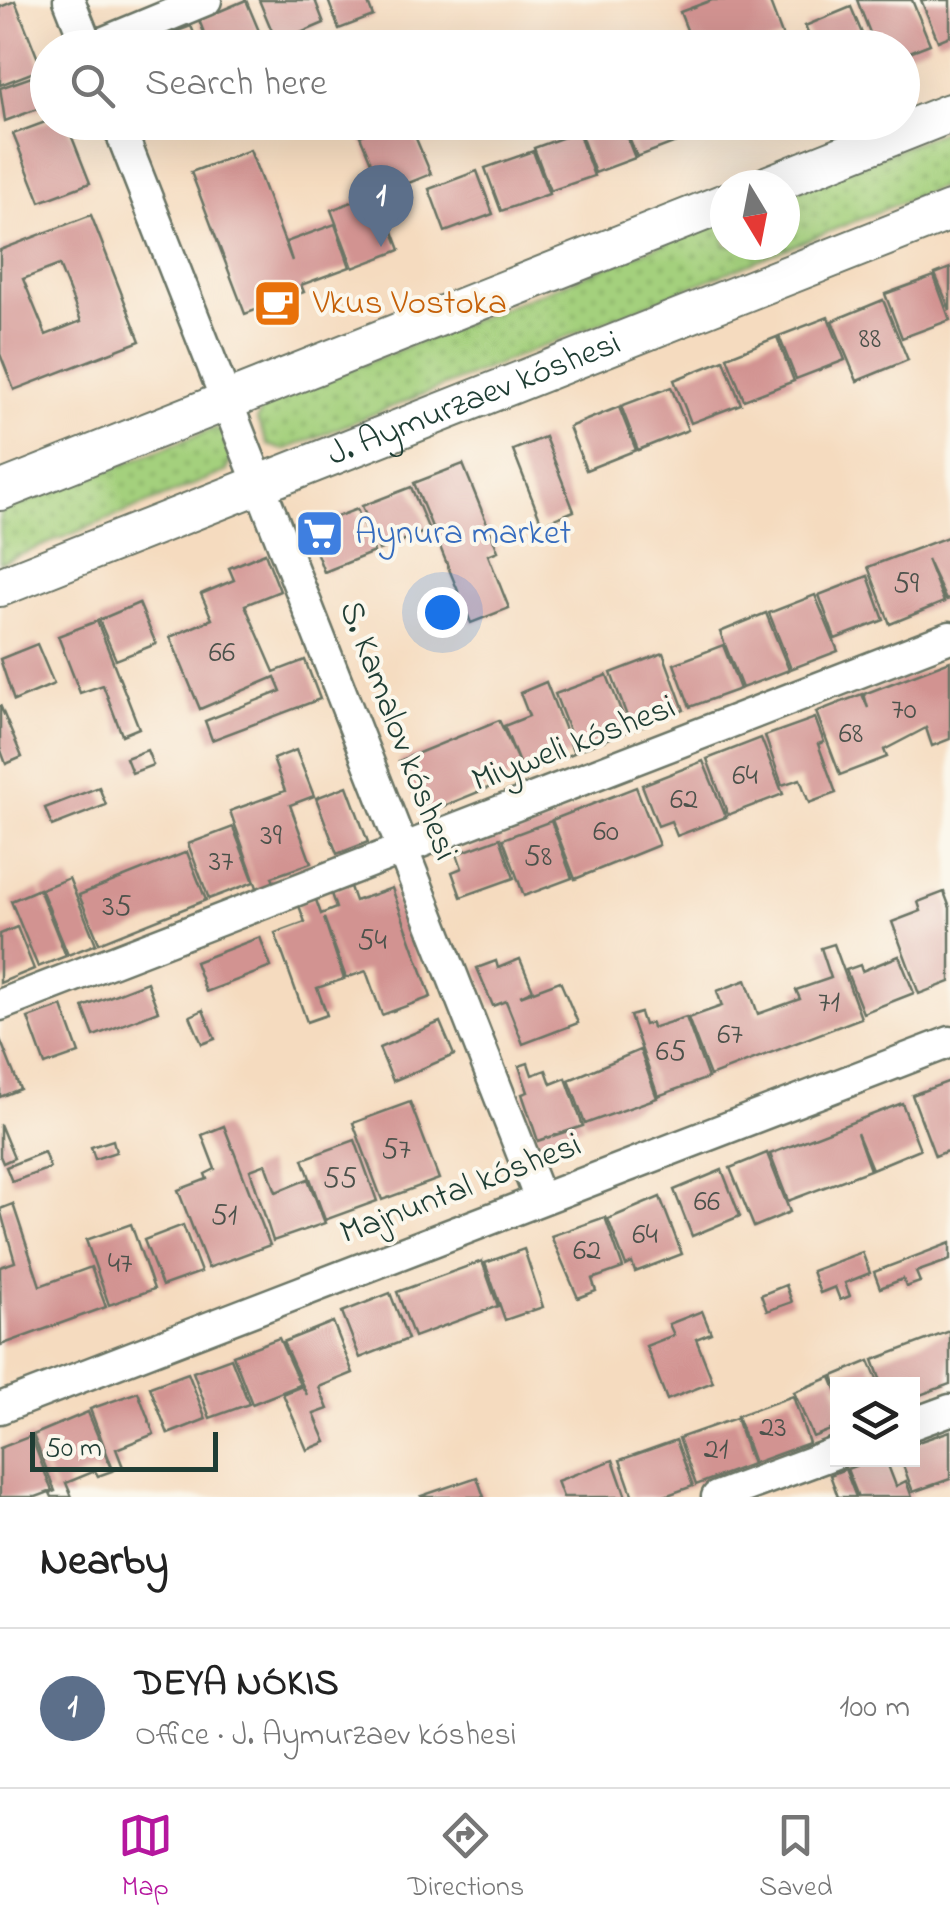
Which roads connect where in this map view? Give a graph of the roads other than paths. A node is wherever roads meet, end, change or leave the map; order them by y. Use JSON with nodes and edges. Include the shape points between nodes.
{"nodes":[{"id":1,"x":69,"y":0,"type":"edge"},
{"id":2,"x":206,"y":0,"type":"edge"},
{"id":3,"x":82,"y":30,"type":"edge"},
{"id":4,"x":133,"y":30,"type":"edge"},
{"id":5,"x":950,"y":113,"type":"edge"},
{"id":6,"x":920,"y":125,"type":"edge"},
{"id":7,"x":125,"y":140,"type":"edge"},
{"id":8,"x":882,"y":140,"type":"edge"},
{"id":9,"x":800,"y":173,"type":"edge"},
{"id":10,"x":710,"y":209,"type":"edge"},
{"id":11,"x":950,"y":211,"type":"edge"},
{"id":12,"x":227,"y":402,"type":"junction"},
{"id":13,"x":261,"y":485,"type":"junction"},
{"id":14,"x":0,"y":491,"type":"edge"},
{"id":15,"x":0,"y":587,"type":"edge"},
{"id":16,"x":950,"y":637,"type":"edge"},
{"id":17,"x":405,"y":852,"type":"junction"},
{"id":18,"x":0,"y":1005,"type":"edge"},
{"id":19,"x":950,"y":1042,"type":"edge"},
{"id":20,"x":540,"y":1199,"type":"junction"},
{"id":21,"x":0,"y":1408,"type":"edge"},
{"id":22,"x":950,"y":1410,"type":"edge"},
{"id":23,"x":920,"y":1421,"type":"edge"},
{"id":24,"x":830,"y":1455,"type":"edge"},
{"id":25,"x":718,"y":1497,"type":"edge"}],
"edges":[{"from":1,"to":3,"type":"street"},
{"from":2,"to":4,"type":"street"},
{"from":5,"to":6,"type":"street"},
{"from":7,"to":12,"type":"street","name":"S. Kamalov kóshesi"},
{"from":8,"to":9,"type":"street"},
{"from":10,"to":12,"type":"street"},
{"from":11,"to":13,"type":"street","name":"J. Aymurzaev kóshesi"},
{"from":12,"to":13,"type":"street","name":"S. Kamalov kóshesi"},
{"from":12,"to":14,"type":"street"},
{"from":13,"to":15,"type":"street","name":"J. Aymurzaev kóshesi"},
{"from":13,"to":17,"type":"street","name":"S. Kamalov kóshesi"},
{"from":16,"to":17,"type":"street","name":"Miyweli kóshesi"},
{"from":17,"to":18,"type":"street","name":"Miyweli kóshesi"},
{"from":17,"to":20,"type":"street","name":"S. Kamalov kóshesi"},
{"from":19,"to":20,"type":"street","name":"Majnuntal kóshesi"},
{"from":20,"to":21,"type":"street","name":"Majnuntal kóshesi"},
{"from":22,"to":23,"type":"street"},
{"from":24,"to":25,"type":"street"}]}
